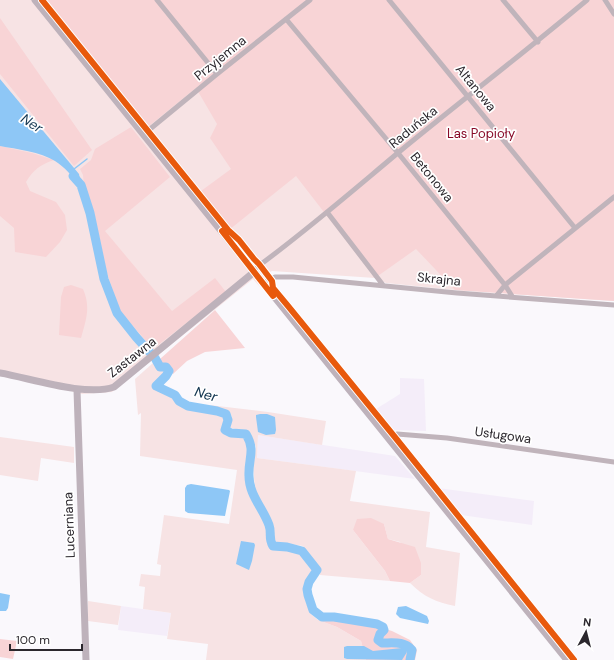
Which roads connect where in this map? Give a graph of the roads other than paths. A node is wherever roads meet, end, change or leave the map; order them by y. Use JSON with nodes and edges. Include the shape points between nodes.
{"nodes":[{"id":1,"x":36,"y":0,"type":"edge"},
{"id":2,"x":157,"y":0,"type":"edge"},
{"id":3,"x":310,"y":0,"type":"edge"},
{"id":4,"x":389,"y":0,"type":"edge"},
{"id":5,"x":503,"y":0,"type":"edge"},
{"id":6,"x":587,"y":0,"type":"edge"},
{"id":7,"x":605,"y":0,"type":"edge"},
{"id":8,"x":614,"y":14,"type":"edge"},
{"id":9,"x":286,"y":19,"type":"junction"},
{"id":10,"x":538,"y":42,"type":"junction"},
{"id":11,"x":217,"y":74,"type":"junction"},
{"id":12,"x":468,"y":96,"type":"junction"},
{"id":13,"x":144,"y":134,"type":"junction"},
{"id":14,"x":398,"y":152,"type":"junction"},
{"id":15,"x":614,"y":197,"type":"edge"},
{"id":16,"x":327,"y":212,"type":"junction"},
{"id":17,"x":575,"y":228,"type":"junction"},
{"id":18,"x":254,"y":271,"type":"junction"},
{"id":19,"x":263,"y":283,"type":"junction"},
{"id":20,"x":383,"y":285,"type":"junction"},
{"id":21,"x":505,"y":285,"type":"junction"},
{"id":22,"x":497,"y":295,"type":"junction"},
{"id":23,"x":512,"y":296,"type":"junction"},
{"id":24,"x":614,"y":305,"type":"edge"},
{"id":25,"x":0,"y":373,"type":"edge"},
{"id":26,"x":77,"y":390,"type":"junction"},
{"id":27,"x":388,"y":438,"type":"junction"},
{"id":28,"x":614,"y":462,"type":"edge"},
{"id":29,"x":86,"y":660,"type":"edge"},
{"id":30,"x":567,"y":660,"type":"edge"}],
"edges":[{"from":1,"to":13,"type":"street"},
{"from":2,"to":11,"type":"street"},
{"from":3,"to":9,"type":"street","name":"Przyjemna"},
{"from":4,"to":12,"type":"street","name":"Altanowa"},
{"from":5,"to":10,"type":"street"},
{"from":6,"to":10,"type":"street","name":"Raduńska"},
{"from":7,"to":8,"type":"street"},
{"from":9,"to":11,"type":"street","name":"Przyjemna"},
{"from":9,"to":14,"type":"street","name":"Betonowa"},
{"from":10,"to":12,"type":"street","name":"Raduńska"},
{"from":11,"to":13,"type":"street","name":"Przyjemna"},
{"from":12,"to":14,"type":"street","name":"Raduńska"},
{"from":12,"to":17,"type":"street","name":"Altanowa"},
{"from":13,"to":18,"type":"street"},
{"from":14,"to":16,"type":"street","name":"Raduńska"},
{"from":14,"to":21,"type":"street","name":"Betonowa"},
{"from":15,"to":17,"type":"street"},
{"from":16,"to":18,"type":"street","name":"Raduńska"},
{"from":16,"to":20,"type":"street"},
{"from":17,"to":21,"type":"street"},
{"from":18,"to":19,"type":"street"},
{"from":18,"to":26,"type":"street","name":"Zastawna","via":[[114,387]]},
{"from":19,"to":20,"type":"street","name":"Skrajna","via":[[275,277],[283,277]]},
{"from":19,"to":27,"type":"street"},
{"from":20,"to":22,"type":"street","name":"Skrajna"},
{"from":21,"to":22,"type":"street"},
{"from":21,"to":23,"type":"street","name":"Betonowa"},
{"from":22,"to":23,"type":"street","name":"Skrajna"},
{"from":23,"to":24,"type":"street","name":"Skrajna"},
{"from":25,"to":26,"type":"street","name":"Zastawna"},
{"from":26,"to":29,"type":"street","name":"Lucerniana"},
{"from":27,"to":28,"type":"street","name":"Usługowa","via":[[397,434],[447,438]]},
{"from":27,"to":30,"type":"street"}]}
